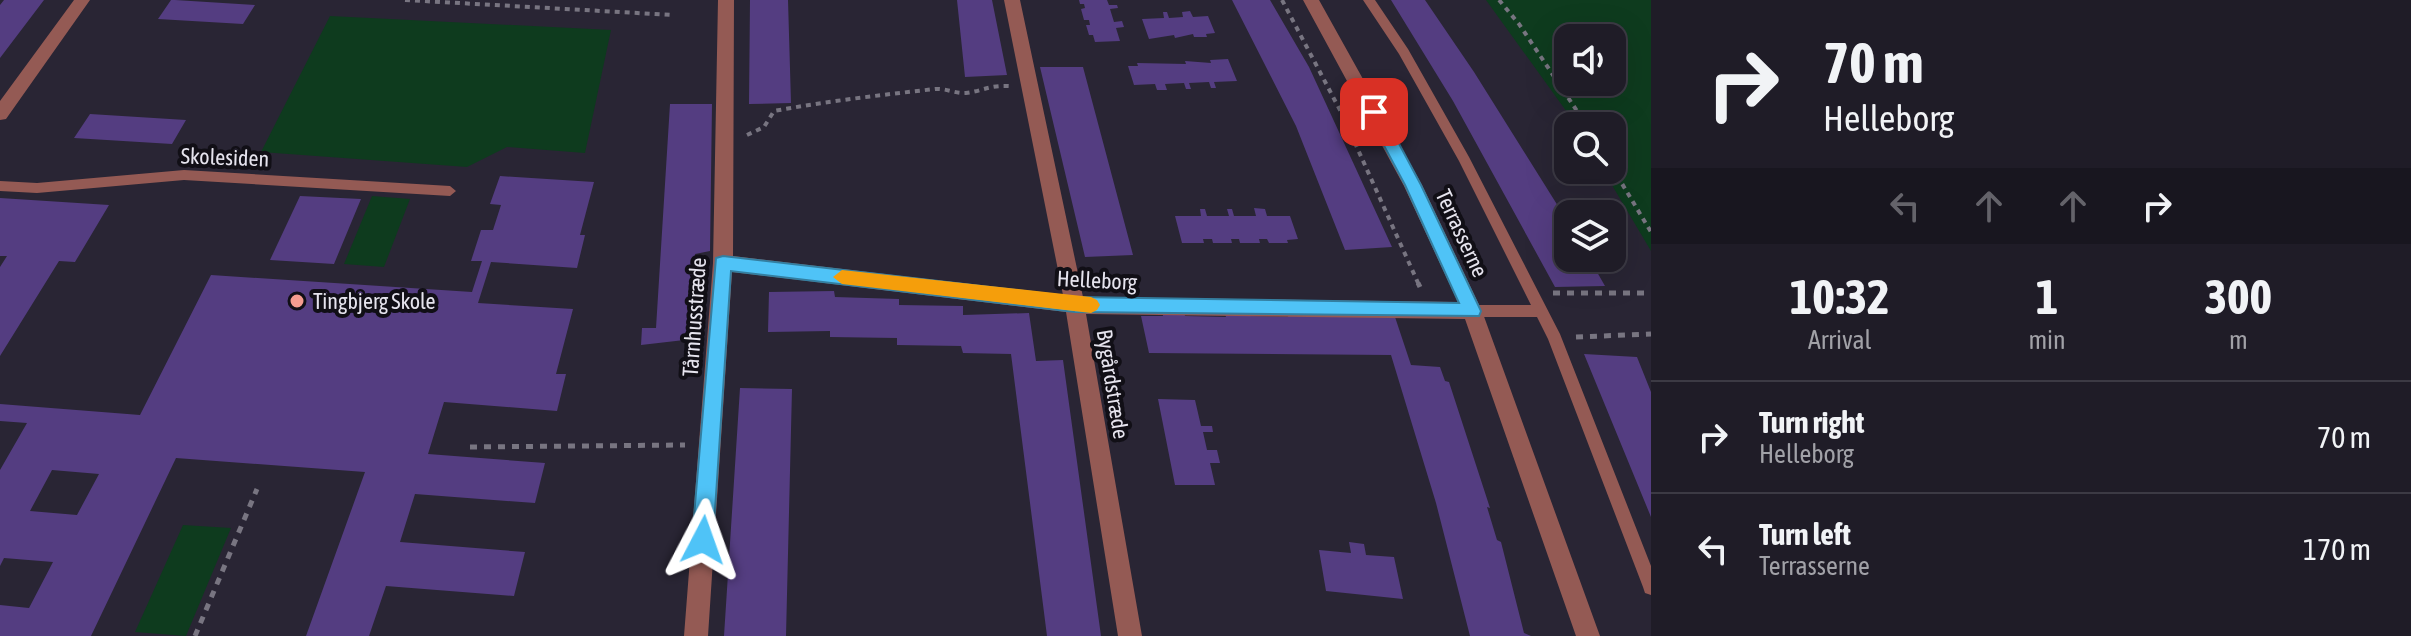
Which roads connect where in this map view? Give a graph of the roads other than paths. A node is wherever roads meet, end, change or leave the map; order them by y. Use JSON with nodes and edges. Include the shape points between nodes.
{"nodes":[{"id":1,"x":82,"y":0,"type":"edge"},
{"id":2,"x":726,"y":0,"type":"edge"},
{"id":3,"x":1012,"y":0,"type":"edge"},
{"id":4,"x":1311,"y":0,"type":"edge"},
{"id":5,"x":1369,"y":0,"type":"edge"},
{"id":6,"x":0,"y":114,"type":"edge"},
{"id":7,"x":0,"y":186,"type":"edge"},
{"id":8,"x":450,"y":191,"type":"dead end"},
{"id":9,"x":723,"y":263,"type":"junction"},
{"id":10,"x":1075,"y":305,"type":"junction"},
{"id":11,"x":1472,"y":311,"type":"junction"},
{"id":12,"x":1541,"y":311,"type":"junction"},
{"id":13,"x":1651,"y":587,"type":"edge"},
{"id":14,"x":696,"y":636,"type":"edge"},
{"id":15,"x":1130,"y":636,"type":"edge"},
{"id":16,"x":1588,"y":636,"type":"edge"}],
"edges":[{"from":1,"to":6,"type":"street"},
{"from":2,"to":9,"type":"street","name":"Tårnhusstræde"},
{"from":3,"to":10,"type":"street","name":"Bygårdstræde"},
{"from":4,"to":11,"type":"street","name":"Terrasserne","via":[[1413,185]]},
{"from":5,"to":12,"type":"lane","via":[[1465,160]]},
{"from":7,"to":8,"type":"lane","name":"Skolesiden","via":[[37,188],[184,175]]},
{"from":9,"to":10,"type":"street","name":"Helleborg"},
{"from":9,"to":14,"type":"street","name":"Tårnhusstræde"},
{"from":10,"to":11,"type":"street","name":"Helleborg"},
{"from":10,"to":15,"type":"street","name":"Bygårdstræde"},
{"from":11,"to":12,"type":"lane"},
{"from":11,"to":16,"type":"street","name":"Terrasserne"},
{"from":12,"to":13,"type":"lane"}]}
